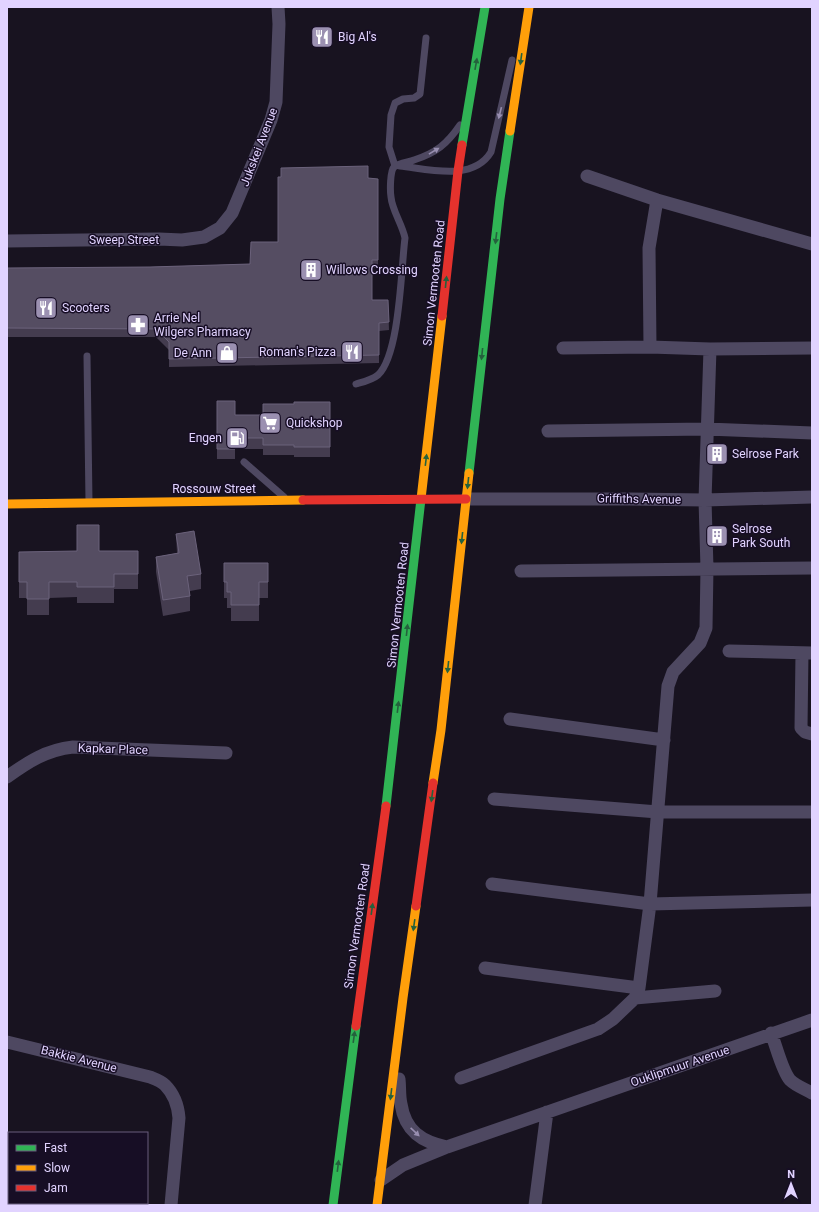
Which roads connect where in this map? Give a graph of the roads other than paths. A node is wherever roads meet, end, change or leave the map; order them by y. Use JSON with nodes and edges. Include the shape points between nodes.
{"nodes":[{"id":1,"x":278,"y":7,"type":"edge"},
{"id":2,"x":486,"y":7,"type":"edge"},
{"id":3,"x":527,"y":7,"type":"edge"},
{"id":4,"x":426,"y":38,"type":"dead end"},
{"id":5,"x":467,"y":115,"type":"junction"},
{"id":6,"x":396,"y":166,"type":"junction"},
{"id":7,"x":458,"y":171,"type":"junction"},
{"id":8,"x":587,"y":176,"type":"dead end"},
{"id":9,"x":657,"y":200,"type":"junction"},
{"id":10,"x":232,"y":214,"type":"joint"},
{"id":11,"x":7,"y":241,"type":"edge"},
{"id":12,"x":812,"y":244,"type":"edge"},
{"id":13,"x":650,"y":347,"type":"junction"},
{"id":14,"x":563,"y":348,"type":"dead end"},
{"id":15,"x":812,"y":348,"type":"edge"},
{"id":16,"x":710,"y":349,"type":"junction"},
{"id":17,"x":87,"y":356,"type":"dead end"},
{"id":18,"x":356,"y":384,"type":"dead end"},
{"id":19,"x":708,"y":429,"type":"junction"},
{"id":20,"x":548,"y":431,"type":"dead end"},
{"id":21,"x":812,"y":432,"type":"edge"},
{"id":22,"x":244,"y":462,"type":"dead end"},
{"id":23,"x":812,"y":497,"type":"edge"},
{"id":24,"x":421,"y":499,"type":"junction"},
{"id":25,"x":466,"y":499,"type":"junction"},
{"id":26,"x":288,"y":500,"type":"junction"},
{"id":27,"x":705,"y":500,"type":"junction"},
{"id":28,"x":89,"y":503,"type":"junction"},
{"id":29,"x":7,"y":504,"type":"edge"},
{"id":30,"x":707,"y":568,"type":"junction"},
{"id":31,"x":812,"y":568,"type":"edge"},
{"id":32,"x":521,"y":571,"type":"dead end"},
{"id":33,"x":729,"y":651,"type":"dead end"},
{"id":34,"x":807,"y":653,"type":"edge"},
{"id":35,"x":510,"y":720,"type":"dead end"},
{"id":36,"x":812,"y":734,"type":"edge"},
{"id":37,"x":664,"y":740,"type":"junction"},
{"id":38,"x":226,"y":753,"type":"dead end"},
{"id":39,"x":7,"y":777,"type":"edge"},
{"id":40,"x":494,"y":799,"type":"dead end"},
{"id":41,"x":658,"y":812,"type":"junction"},
{"id":42,"x":812,"y":812,"type":"edge"},
{"id":43,"x":492,"y":884,"type":"dead end"},
{"id":44,"x":812,"y":900,"type":"edge"},
{"id":45,"x":650,"y":904,"type":"junction"},
{"id":46,"x":485,"y":968,"type":"dead end"},
{"id":47,"x":715,"y":990,"type":"dead end"},
{"id":48,"x":637,"y":993,"type":"junction"},
{"id":49,"x":812,"y":1020,"type":"edge"},
{"id":50,"x":771,"y":1034,"type":"junction"},
{"id":51,"x":7,"y":1042,"type":"edge"},
{"id":52,"x":398,"y":1042,"type":"junction"},
{"id":53,"x":461,"y":1078,"type":"dead end"},
{"id":54,"x":812,"y":1092,"type":"edge"},
{"id":55,"x":547,"y":1112,"type":"junction"},
{"id":56,"x":447,"y":1147,"type":"junction"},
{"id":57,"x":381,"y":1180,"type":"junction"},
{"id":58,"x":171,"y":1205,"type":"edge"},
{"id":59,"x":333,"y":1205,"type":"edge"},
{"id":60,"x":378,"y":1205,"type":"edge"},
{"id":61,"x":535,"y":1205,"type":"edge"}],
"edges":[{"from":1,"to":10,"type":"street","name":"Jukskei Avenue","via":[[276,102]]},
{"from":5,"to":2,"type":"main road","name":"Simon Vermooten Road","one_way":true},
{"from":3,"to":7,"type":"lane","one_way":true,"via":[[508,75],[491,152],[487,159],[477,166]]},
{"from":3,"to":25,"type":"main road","one_way":true,"via":[[500,199]]},
{"from":4,"to":6,"type":"lane","via":[[420,94],[395,103],[392,115],[389,147]]},
{"from":6,"to":5,"type":"lane","one_way":true,"via":[[437,150],[450,140]]},
{"from":5,"to":7,"type":"main road","name":"Simon Vermooten Road"},
{"from":6,"to":7,"type":"lane"},
{"from":6,"to":18,"type":"lane","via":[[392,171],[391,198],[405,238],[392,345],[387,362],[379,374]]},
{"from":24,"to":7,"type":"main road","name":"Simon Vermooten Road","one_way":true},
{"from":8,"to":9,"type":"street"},
{"from":9,"to":12,"type":"street"},
{"from":9,"to":13,"type":"street","via":[[649,248]]},
{"from":10,"to":11,"type":"street","name":"Sweep Street","via":[[220,228],[204,237],[182,240]]},
{"from":13,"to":14,"type":"street"},
{"from":13,"to":16,"type":"street"},
{"from":15,"to":16,"type":"street"},
{"from":16,"to":19,"type":"street"},
{"from":17,"to":28,"type":"lane"},
{"from":19,"to":20,"type":"street"},
{"from":19,"to":21,"type":"street"},
{"from":19,"to":27,"type":"street"},
{"from":22,"to":26,"type":"lane"},
{"from":23,"to":27,"type":"street","name":"Griffiths Avenue"},
{"from":24,"to":25,"type":"main road","name":"Rossouw Street"},
{"from":24,"to":26,"type":"main road","name":"Rossouw Street"},
{"from":59,"to":24,"type":"main road","name":"Simon Vermooten Road","one_way":true,"via":[[392,768]]},
{"from":25,"to":27,"type":"street","name":"Griffiths Avenue"},
{"from":25,"to":52,"type":"main road","one_way":true,"via":[[441,730]]},
{"from":26,"to":28,"type":"main road","name":"Rossouw Street"},
{"from":27,"to":30,"type":"street"},
{"from":28,"to":29,"type":"main road","name":"Rossouw Street"},
{"from":30,"to":31,"type":"street"},
{"from":30,"to":32,"type":"street"},
{"from":30,"to":37,"type":"street","via":[[706,628],[700,643],[673,672],[668,686]]},
{"from":33,"to":34,"type":"street"},
{"from":34,"to":36,"type":"street","via":[[802,728]]},
{"from":35,"to":37,"type":"street"},
{"from":37,"to":41,"type":"street"},
{"from":38,"to":39,"type":"street","name":"Kapkar Place","via":[[72,747],[45,753]]},
{"from":40,"to":41,"type":"street"},
{"from":41,"to":42,"type":"street"},
{"from":41,"to":45,"type":"street"},
{"from":43,"to":45,"type":"street"},
{"from":44,"to":45,"type":"street"},
{"from":45,"to":48,"type":"street"},
{"from":46,"to":48,"type":"street"},
{"from":47,"to":48,"type":"street"},
{"from":48,"to":53,"type":"street","via":[[613,1019],[598,1029]]},
{"from":49,"to":50,"type":"street","name":"Ouklipmuur Avenue"},
{"from":50,"to":54,"type":"street","via":[[790,1080]]},
{"from":50,"to":55,"type":"street","name":"Ouklipmuur Avenue"},
{"from":51,"to":58,"type":"street","name":"Bakkie Avenue","via":[[150,1077],[164,1084],[177,1104],[179,1118]]},
{"from":52,"to":56,"type":"street","one_way":true,"via":[[400,1104],[409,1127],[426,1140]]},
{"from":52,"to":57,"type":"main road","one_way":true},
{"from":55,"to":56,"type":"street","name":"Ouklipmuur Avenue"},
{"from":55,"to":61,"type":"street"},
{"from":56,"to":57,"type":"street","name":"Ouklipmuur Avenue","via":[[402,1165]]},
{"from":57,"to":60,"type":"main road"}]}
